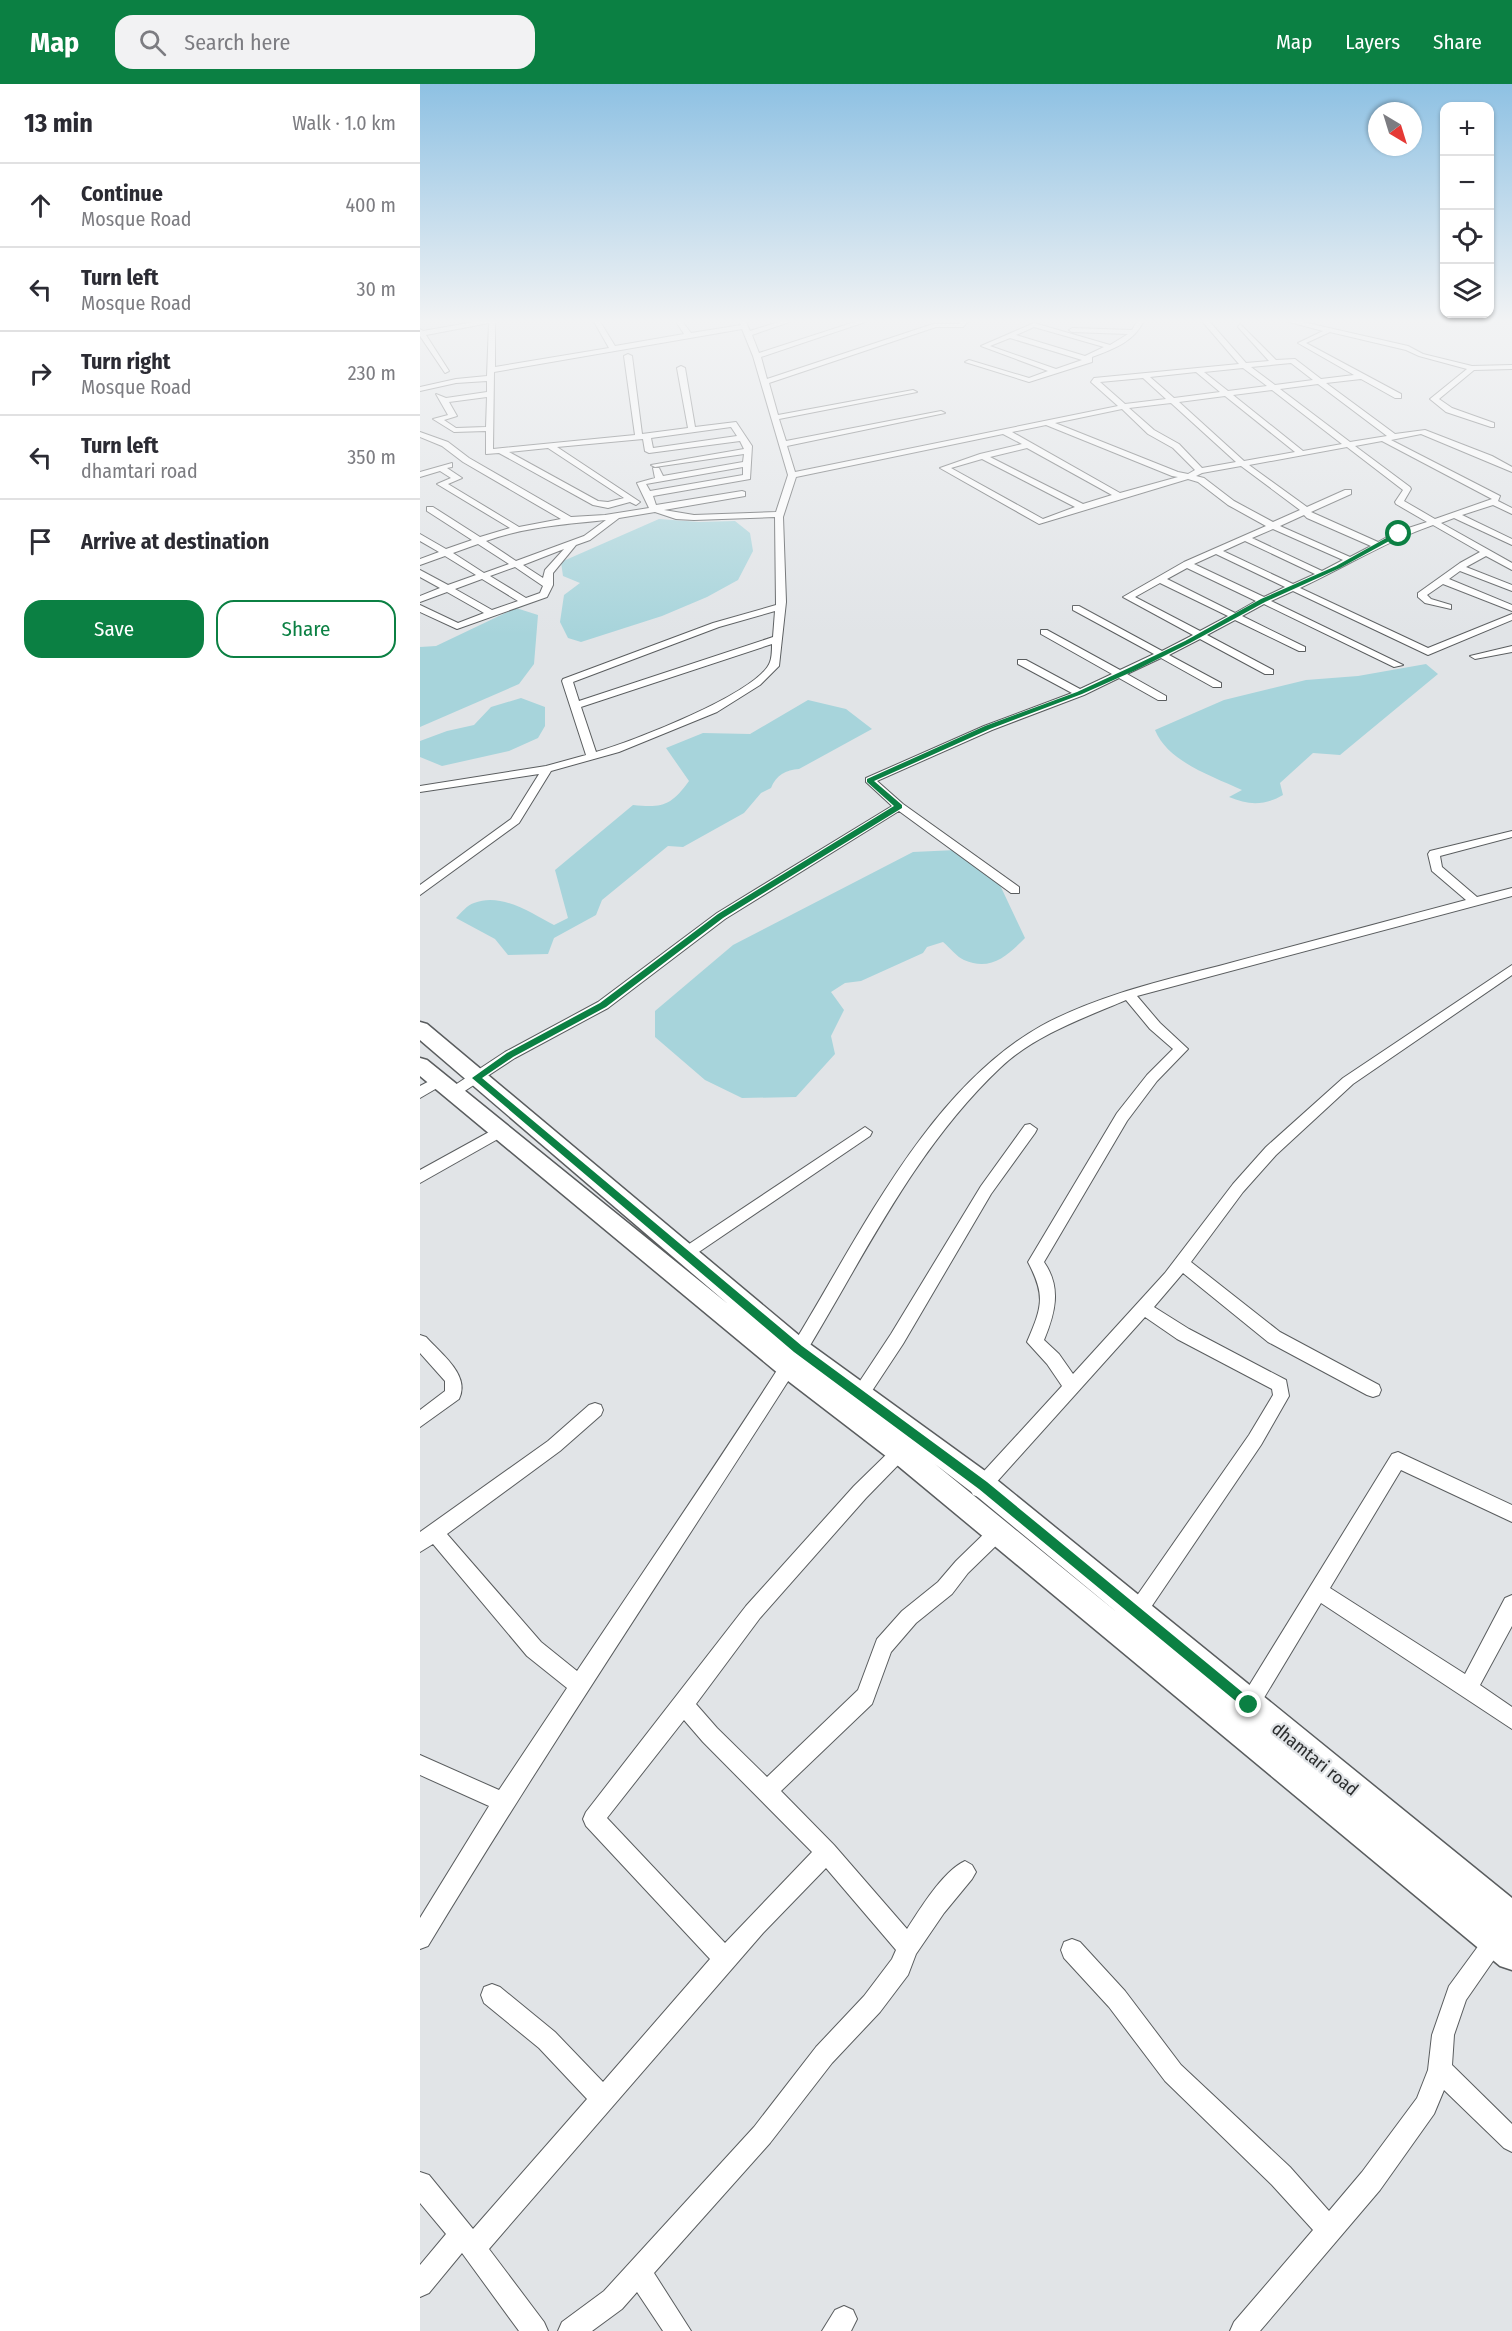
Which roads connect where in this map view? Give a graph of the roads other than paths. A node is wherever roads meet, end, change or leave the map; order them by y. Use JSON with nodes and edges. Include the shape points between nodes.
{"nodes":[{"id":1,"x":445,"y":425,"type":"edge"},
{"id":2,"x":490,"y":425,"type":"edge"},
{"id":3,"x":641,"y":425,"type":"edge"},
{"id":4,"x":691,"y":425,"type":"edge"},
{"id":5,"x":726,"y":425,"type":"edge"},
{"id":6,"x":734,"y":425,"type":"edge"},
{"id":7,"x":777,"y":425,"type":"edge"},
{"id":8,"x":881,"y":425,"type":"edge"},
{"id":9,"x":1033,"y":425,"type":"edge"},
{"id":10,"x":1053,"y":425,"type":"edge"},
{"id":11,"x":1142,"y":425,"type":"edge"},
{"id":12,"x":1199,"y":425,"type":"edge"},
{"id":13,"x":1264,"y":425,"type":"edge"},
{"id":14,"x":1322,"y":425,"type":"edge"},
{"id":15,"x":1378,"y":425,"type":"edge"},
{"id":16,"x":490,"y":429,"type":"junction"},
{"id":17,"x":692,"y":429,"type":"junction"},
{"id":18,"x":1005,"y":431,"type":"junction"},
{"id":19,"x":420,"y":434,"type":"edge"},
{"id":20,"x":643,"y":437,"type":"junction"},
{"id":21,"x":1395,"y":437,"type":"junction"},
{"id":22,"x":742,"y":438,"type":"junction"},
{"id":23,"x":1384,"y":439,"type":"junction"},
{"id":24,"x":783,"y":444,"type":"junction"},
{"id":25,"x":549,"y":445,"type":"junction"},
{"id":26,"x":1028,"y":445,"type":"junction"},
{"id":27,"x":1348,"y":445,"type":"junction"},
{"id":28,"x":501,"y":451,"type":"junction"},
{"id":29,"x":649,"y":451,"type":"junction"},
{"id":30,"x":748,"y":451,"type":"junction"},
{"id":31,"x":489,"y":452,"type":"junction"},
{"id":32,"x":1300,"y":453,"type":"junction"},
{"id":33,"x":983,"y":456,"type":"junction"},
{"id":34,"x":466,"y":460,"type":"junction"},
{"id":35,"x":748,"y":464,"type":"junction"},
{"id":36,"x":1243,"y":464,"type":"junction"},
{"id":37,"x":654,"y":465,"type":"junction"},
{"id":38,"x":435,"y":468,"type":"junction"},
{"id":39,"x":1512,"y":470,"type":"edge"},
{"id":40,"x":1200,"y":471,"type":"junction"},
{"id":41,"x":420,"y":475,"type":"edge"},
{"id":42,"x":792,"y":475,"type":"junction"},
{"id":43,"x":1188,"y":477,"type":"junction"},
{"id":44,"x":660,"y":479,"type":"junction"},
{"id":45,"x":733,"y":479,"type":"junction"},
{"id":46,"x":1348,"y":492,"type":"dead end"},
{"id":47,"x":648,"y":494,"type":"junction"},
{"id":48,"x":1119,"y":496,"type":"junction"},
{"id":49,"x":631,"y":499,"type":"junction"},
{"id":50,"x":1493,"y":502,"type":"junction"},
{"id":51,"x":748,"y":505,"type":"junction"},
{"id":52,"x":1082,"y":507,"type":"junction"},
{"id":53,"x":430,"y":509,"type":"dead end"},
{"id":54,"x":652,"y":509,"type":"junction"},
{"id":55,"x":1305,"y":510,"type":"junction"},
{"id":56,"x":1512,"y":511,"type":"edge"},
{"id":57,"x":780,"y":514,"type":"junction"},
{"id":58,"x":1455,"y":515,"type":"junction"},
{"id":59,"x":618,"y":516,"type":"junction"},
{"id":60,"x":569,"y":520,"type":"junction"},
{"id":61,"x":1437,"y":522,"type":"junction"},
{"id":62,"x":1271,"y":525,"type":"junction"},
{"id":63,"x":517,"y":529,"type":"junction"},
{"id":64,"x":420,"y":537,"type":"edge"},
{"id":65,"x":1245,"y":538,"type":"junction"},
{"id":66,"x":479,"y":540,"type":"junction"},
{"id":67,"x":1512,"y":542,"type":"edge"},
{"id":68,"x":573,"y":543,"type":"junction"},
{"id":69,"x":1377,"y":546,"type":"junction"},
{"id":70,"x":1216,"y":550,"type":"junction"},
{"id":71,"x":445,"y":552,"type":"junction"},
{"id":72,"x":1487,"y":552,"type":"junction"},
{"id":73,"x":1350,"y":560,"type":"junction"},
{"id":74,"x":420,"y":562,"type":"edge"},
{"id":75,"x":517,"y":563,"type":"junction"},
{"id":76,"x":1187,"y":564,"type":"junction"},
{"id":77,"x":1512,"y":567,"type":"edge"},
{"id":78,"x":1460,"y":568,"type":"junction"},
{"id":79,"x":420,"y":573,"type":"edge"},
{"id":80,"x":1322,"y":574,"type":"junction"},
{"id":81,"x":482,"y":576,"type":"junction"},
{"id":82,"x":1161,"y":580,"type":"junction"},
{"id":83,"x":1442,"y":580,"type":"junction"},
{"id":84,"x":548,"y":585,"type":"junction"},
{"id":85,"x":1293,"y":587,"type":"junction"},
{"id":86,"x":1512,"y":588,"type":"edge"},
{"id":87,"x":447,"y":589,"type":"junction"},
{"id":88,"x":420,"y":599,"type":"edge"},
{"id":89,"x":1263,"y":601,"type":"junction"},
{"id":90,"x":524,"y":602,"type":"junction"},
{"id":91,"x":1448,"y":607,"type":"dead end"},
{"id":92,"x":420,"y":608,"type":"edge"},
{"id":93,"x":780,"y":608,"type":"junction"},
{"id":94,"x":1512,"y":608,"type":"edge"},
{"id":95,"x":1076,"y":609,"type":"dead end"},
{"id":96,"x":490,"y":614,"type":"junction"},
{"id":97,"x":1235,"y":616,"type":"junction"},
{"id":98,"x":1512,"y":617,"type":"edge"},
{"id":99,"x":1044,"y":632,"type":"dead end"},
{"id":100,"x":1200,"y":635,"type":"junction"},
{"id":101,"x":777,"y":639,"type":"junction"},
{"id":102,"x":1302,"y":649,"type":"dead end"},
{"id":103,"x":1512,"y":649,"type":"edge"},
{"id":104,"x":1161,"y":655,"type":"junction"},
{"id":105,"x":1475,"y":656,"type":"dead end"},
{"id":106,"x":1022,"y":662,"type":"dead end"},
{"id":107,"x":1398,"y":665,"type":"dead end"},
{"id":108,"x":1269,"y":672,"type":"dead end"},
{"id":109,"x":1119,"y":675,"type":"junction"},
{"id":110,"x":1217,"y":685,"type":"dead end"},
{"id":111,"x":1080,"y":693,"type":"junction"},
{"id":112,"x":1162,"y":698,"type":"dead end"},
{"id":113,"x":575,"y":705,"type":"junction"},
{"id":114,"x":592,"y":756,"type":"junction"},
{"id":115,"x":547,"y":769,"type":"junction"},
{"id":116,"x":420,"y":789,"type":"edge"},
{"id":117,"x":899,"y":806,"type":"junction"},
{"id":118,"x":1512,"y":834,"type":"edge"},
{"id":119,"x":1014,"y":890,"type":"dead end"},
{"id":120,"x":420,"y":891,"type":"edge"},
{"id":121,"x":1512,"y":892,"type":"edge"},
{"id":122,"x":1474,"y":901,"type":"junction"},
{"id":123,"x":1512,"y":969,"type":"edge"},
{"id":124,"x":1128,"y":994,"type":"junction"},
{"id":125,"x":420,"y":1029,"type":"edge"},
{"id":126,"x":476,"y":1078,"type":"junction"},
{"id":127,"x":433,"y":1083,"type":"edge"},
{"id":128,"x":1030,"y":1129,"type":"dead end"},
{"id":129,"x":500,"y":1131,"type":"junction"},
{"id":130,"x":865,"y":1132,"type":"dead end"},
{"id":131,"x":420,"y":1177,"type":"edge"},
{"id":132,"x":685,"y":1254,"type":"junction"},
{"id":133,"x":1182,"y":1263,"type":"junction"},
{"id":134,"x":1142,"y":1307,"type":"junction"},
{"id":135,"x":420,"y":1342,"type":"edge"},
{"id":136,"x":793,"y":1358,"type":"junction"},
{"id":137,"x":1071,"y":1385,"type":"junction"},
{"id":138,"x":1373,"y":1390,"type":"dead end"},
{"id":139,"x":860,"y":1395,"type":"junction"},
{"id":140,"x":595,"y":1410,"type":"dead end"},
{"id":141,"x":420,"y":1420,"type":"edge"},
{"id":142,"x":900,"y":1452,"type":"junction"},
{"id":143,"x":983,"y":1485,"type":"junction"},
{"id":144,"x":967,"y":1507,"type":"junction"},
{"id":145,"x":1512,"y":1514,"type":"edge"},
{"id":146,"x":998,"y":1532,"type":"junction"},
{"id":147,"x":428,"y":1538,"type":"edge"},
{"id":148,"x":1319,"y":1591,"type":"junction"},
{"id":149,"x":1512,"y":1604,"type":"edge"},
{"id":150,"x":1138,"y":1612,"type":"junction"},
{"id":151,"x":1122,"y":1634,"type":"junction"},
{"id":152,"x":579,"y":1685,"type":"junction"},
{"id":153,"x":1468,"y":1688,"type":"junction"},
{"id":154,"x":684,"y":1704,"type":"junction"},
{"id":155,"x":1242,"y":1716,"type":"junction"},
{"id":156,"x":1512,"y":1719,"type":"edge"},
{"id":157,"x":420,"y":1765,"type":"edge"},
{"id":158,"x":766,"y":1792,"type":"junction"},
{"id":159,"x":503,"y":1802,"type":"junction"},
{"id":160,"x":827,"y":1852,"type":"junction"},
{"id":161,"x":964,"y":1872,"type":"dead end"},
{"id":162,"x":1511,"y":1918,"type":"edge"},
{"id":163,"x":420,"y":1938,"type":"edge"},
{"id":164,"x":908,"y":1947,"type":"junction"},
{"id":165,"x":1504,"y":1948,"type":"edge"},
{"id":166,"x":1072,"y":1950,"type":"dead end"},
{"id":167,"x":725,"y":1959,"type":"junction"},
{"id":168,"x":492,"y":1995,"type":"dead end"},
{"id":169,"x":1440,"y":2070,"type":"junction"},
{"id":170,"x":603,"y":2099,"type":"junction"},
{"id":171,"x":1512,"y":2140,"type":"edge"},
{"id":172,"x":420,"y":2184,"type":"edge"},
{"id":173,"x":1329,"y":2229,"type":"junction"},
{"id":174,"x":467,"y":2241,"type":"junction"},
{"id":175,"x":639,"y":2272,"type":"junction"},
{"id":176,"x":420,"y":2284,"type":"edge"},
{"id":177,"x":535,"y":2331,"type":"edge"},
{"id":178,"x":571,"y":2331,"type":"edge"},
{"id":179,"x":678,"y":2331,"type":"edge"},
{"id":180,"x":1243,"y":2331,"type":"edge"}],
"edges":[{"from":1,"to":16,"type":"street","via":[[459,431]]},
{"from":2,"to":16,"type":"street"},
{"from":3,"to":20,"type":"street"},
{"from":4,"to":17,"type":"street"},
{"from":5,"to":17,"type":"street"},
{"from":6,"to":22,"type":"street"},
{"from":7,"to":24,"type":"street"},
{"from":8,"to":24,"type":"street"},
{"from":9,"to":18,"type":"street"},
{"from":10,"to":43,"type":"street"},
{"from":11,"to":40,"type":"street","via":[[1176,446]]},
{"from":12,"to":36,"type":"street"},
{"from":13,"to":32,"type":"street"},
{"from":14,"to":27,"type":"street"},
{"from":15,"to":21,"type":"street"},
{"from":16,"to":31,"type":"street"},
{"from":17,"to":20,"type":"street"},
{"from":18,"to":26,"type":"street"},
{"from":18,"to":42,"type":"street"},
{"from":19,"to":34,"type":"street","via":[[445,444]]},
{"from":20,"to":25,"type":"street"},
{"from":20,"to":29,"type":"street"},
{"from":21,"to":23,"type":"street"},
{"from":21,"to":39,"type":"street","via":[[1422,432]]},
{"from":22,"to":29,"type":"street"},
{"from":22,"to":30,"type":"street"},
{"from":23,"to":27,"type":"street"},
{"from":23,"to":50,"type":"street","via":[[1497,498]]},
{"from":24,"to":42,"type":"street"},
{"from":25,"to":28,"type":"street"},
{"from":25,"to":49,"type":"street"},
{"from":26,"to":33,"type":"street"},
{"from":26,"to":48,"type":"street"},
{"from":27,"to":32,"type":"street"},
{"from":27,"to":61,"type":"street","via":[[1407,489],[1399,502]]},
{"from":28,"to":31,"type":"street"},
{"from":28,"to":49,"type":"street","via":[[596,503],[608,505]]},
{"from":29,"to":37,"type":"street"},
{"from":30,"to":35,"type":"street"},
{"from":30,"to":37,"type":"street"},
{"from":31,"to":34,"type":"street"},
{"from":32,"to":36,"type":"street"},
{"from":33,"to":52,"type":"street"},
{"from":33,"to":52,"type":"street","via":[[944,468],[1042,522]]},
{"from":34,"to":38,"type":"street"},
{"from":34,"to":60,"type":"street"},
{"from":35,"to":44,"type":"street"},
{"from":35,"to":45,"type":"street","via":[[747,477]]},
{"from":36,"to":40,"type":"street"},
{"from":36,"to":55,"type":"street"},
{"from":37,"to":44,"type":"street"},
{"from":38,"to":41,"type":"street"},
{"from":38,"to":63,"type":"street","via":[[458,478],[441,484]]},
{"from":40,"to":43,"type":"street"},
{"from":42,"to":57,"type":"street"},
{"from":43,"to":48,"type":"street"},
{"from":43,"to":62,"type":"street","via":[[1201,480],[1231,503]]},
{"from":44,"to":47,"type":"street","via":[[641,483]]},
{"from":45,"to":47,"type":"street"},
{"from":45,"to":51,"type":"street"},
{"from":46,"to":55,"type":"street"},
{"from":47,"to":54,"type":"street"},
{"from":48,"to":52,"type":"street"},
{"from":49,"to":54,"type":"street"},
{"from":50,"to":56,"type":"street"},
{"from":50,"to":58,"type":"street"},
{"from":51,"to":54,"type":"street"},
{"from":51,"to":54,"type":"street","via":[[690,519]]},
{"from":51,"to":57,"type":"street"},
{"from":53,"to":66,"type":"street"},
{"from":54,"to":59,"type":"street"},
{"from":55,"to":62,"type":"street"},
{"from":55,"to":69,"type":"street","via":[[1310,516]]},
{"from":57,"to":93,"type":"street"},
{"from":58,"to":61,"type":"street"},
{"from":58,"to":67,"type":"street"},
{"from":59,"to":60,"type":"street"},
{"from":59,"to":68,"type":"street"},
{"from":60,"to":63,"type":"street"},
{"from":61,"to":69,"type":"street"},
{"from":61,"to":72,"type":"street"},
{"from":62,"to":65,"type":"street"},
{"from":62,"to":73,"type":"street"},
{"from":63,"to":66,"type":"street"},
{"from":64,"to":71,"type":"street"},
{"from":65,"to":70,"type":"street"},
{"from":65,"to":80,"type":"street"},
{"from":66,"to":71,"type":"street"},
{"from":66,"to":75,"type":"street"},
{"from":68,"to":75,"type":"street"},
{"from":68,"to":84,"type":"street","via":[[548,572]]},
{"from":69,"to":73,"type":"street"},
{"from":70,"to":76,"type":"street"},
{"from":70,"to":85,"type":"street"},
{"from":71,"to":74,"type":"street"},
{"from":71,"to":81,"type":"street"},
{"from":72,"to":77,"type":"street"},
{"from":72,"to":78,"type":"street"},
{"from":73,"to":80,"type":"street"},
{"from":75,"to":81,"type":"street"},
{"from":75,"to":84,"type":"street"},
{"from":76,"to":82,"type":"street"},
{"from":76,"to":89,"type":"street"},
{"from":78,"to":83,"type":"street"},
{"from":78,"to":86,"type":"street"},
{"from":79,"to":87,"type":"street"},
{"from":80,"to":85,"type":"street"},
{"from":81,"to":87,"type":"street"},
{"from":81,"to":90,"type":"street"},
{"from":82,"to":97,"type":"street"},
{"from":82,"to":100,"type":"street","via":[[1128,597]]},
{"from":83,"to":91,"type":"street","via":[[1422,595]]},
{"from":83,"to":94,"type":"street"},
{"from":84,"to":90,"type":"street","via":[[544,595]]},
{"from":85,"to":89,"type":"street"},
{"from":85,"to":98,"type":"street","via":[[1428,652]]},
{"from":87,"to":88,"type":"street"},
{"from":87,"to":96,"type":"street"},
{"from":89,"to":97,"type":"street"},
{"from":89,"to":107,"type":"street"},
{"from":90,"to":96,"type":"street"},
{"from":92,"to":96,"type":"street","via":[[457,626]]},
{"from":93,"to":101,"type":"street"},
{"from":93,"to":113,"type":"street","via":[[716,626],[567,681]]},
{"from":95,"to":104,"type":"street"},
{"from":97,"to":100,"type":"street"},
{"from":97,"to":102,"type":"street"},
{"from":99,"to":109,"type":"street"},
{"from":100,"to":104,"type":"street"},
{"from":100,"to":108,"type":"street"},
{"from":101,"to":113,"type":"street"},
{"from":101,"to":114,"type":"street","via":[[775,664],[756,683],[702,715]]},
{"from":103,"to":105,"type":"street"},
{"from":104,"to":109,"type":"street"},
{"from":104,"to":110,"type":"street"},
{"from":106,"to":111,"type":"street"},
{"from":109,"to":111,"type":"street"},
{"from":109,"to":112,"type":"street"},
{"from":111,"to":117,"type":"street","via":[[870,780]]},
{"from":113,"to":114,"type":"street"},
{"from":114,"to":115,"type":"street"},
{"from":115,"to":116,"type":"street"},
{"from":115,"to":120,"type":"street","via":[[515,821]]},
{"from":117,"to":119,"type":"street"},
{"from":117,"to":126,"type":"street","via":[[721,916],[603,1005]]},
{"from":118,"to":122,"type":"street","via":[[1434,854],[1436,868]]},
{"from":121,"to":122,"type":"street"},
{"from":122,"to":124,"type":"street"},
{"from":123,"to":133,"type":"street","via":[[1348,1081],[1271,1151]]},
{"from":124,"to":136,"type":"street","via":[[1047,1029],[998,1061],[956,1103],[906,1172]]},
{"from":124,"to":137,"type":"street","via":[[1181,1049],[1122,1116],[1036,1263],[1046,1275],[1049,1308],[1035,1342]]},
{"from":125,"to":126,"type":"main road","name":"dhamtari road"},
{"from":126,"to":127,"type":"street"},
{"from":126,"to":132,"type":"main road","name":"dhamtari road"},
{"from":127,"to":129,"type":"main road"},
{"from":128,"to":139,"type":"street","via":[[986,1190]]},
{"from":129,"to":131,"type":"street"},
{"from":129,"to":136,"type":"main road"},
{"from":130,"to":132,"type":"street"},
{"from":132,"to":136,"type":"main road","name":"dhamtari road"},
{"from":133,"to":134,"type":"street"},
{"from":133,"to":138,"type":"street","via":[[1274,1337]]},
{"from":134,"to":137,"type":"street"},
{"from":134,"to":150,"type":"street","via":[[1191,1339],[1280,1385],[1281,1396]]},
{"from":135,"to":141,"type":"street","via":[[453,1379],[453,1394]]},
{"from":136,"to":139,"type":"main road","name":"dhamtari road"},
{"from":136,"to":142,"type":"main road"},
{"from":136,"to":152,"type":"street"},
{"from":137,"to":143,"type":"street"},
{"from":139,"to":143,"type":"main road","name":"dhamtari road"},
{"from":140,"to":147,"type":"street","via":[[554,1446]]},
{"from":142,"to":144,"type":"main road"},
{"from":142,"to":154,"type":"street","via":[[753,1612]]},
{"from":143,"to":144,"type":"street"},
{"from":143,"to":150,"type":"main road","name":"dhamtari road"},
{"from":144,"to":146,"type":"main road"},
{"from":145,"to":148,"type":"street","via":[[1398,1460]]},
{"from":146,"to":151,"type":"main road"},
{"from":146,"to":158,"type":"street","via":[[884,1646],[865,1697]]},
{"from":147,"to":152,"type":"street","via":[[534,1649]]},
{"from":148,"to":153,"type":"street"},
{"from":148,"to":155,"type":"street"},
{"from":149,"to":153,"type":"street"},
{"from":150,"to":151,"type":"street"},
{"from":150,"to":155,"type":"main road","name":"dhamtari road"},
{"from":151,"to":155,"type":"main road"},
{"from":152,"to":159,"type":"street"},
{"from":153,"to":156,"type":"street"},
{"from":154,"to":158,"type":"street"},
{"from":154,"to":167,"type":"street","via":[[593,1819]]},
{"from":155,"to":162,"type":"main road","name":"dhamtari road"},
{"from":155,"to":165,"type":"main road"},
{"from":157,"to":159,"type":"street"},
{"from":158,"to":160,"type":"street"},
{"from":159,"to":163,"type":"street"},
{"from":160,"to":164,"type":"street"},
{"from":160,"to":167,"type":"street"},
{"from":161,"to":164,"type":"street"},
{"from":162,"to":165,"type":"street"},
{"from":164,"to":175,"type":"street","via":[[900,1967],[872,2004]]},
{"from":165,"to":169,"type":"street","via":[[1457,1994],[1443,2035]]},
{"from":166,"to":173,"type":"street","via":[[1118,1999],[1173,2073],[1281,2176]]},
{"from":167,"to":170,"type":"street"},
{"from":168,"to":170,"type":"street","via":[[547,2040]]},
{"from":169,"to":171,"type":"street"},
{"from":169,"to":173,"type":"street","via":[[1426,2106],[1371,2181]]},
{"from":170,"to":174,"type":"street"},
{"from":172,"to":174,"type":"street"},
{"from":173,"to":180,"type":"street"},
{"from":174,"to":176,"type":"street"},
{"from":174,"to":177,"type":"street"},
{"from":175,"to":178,"type":"street","via":[[613,2300]]},
{"from":175,"to":179,"type":"street"}]}
